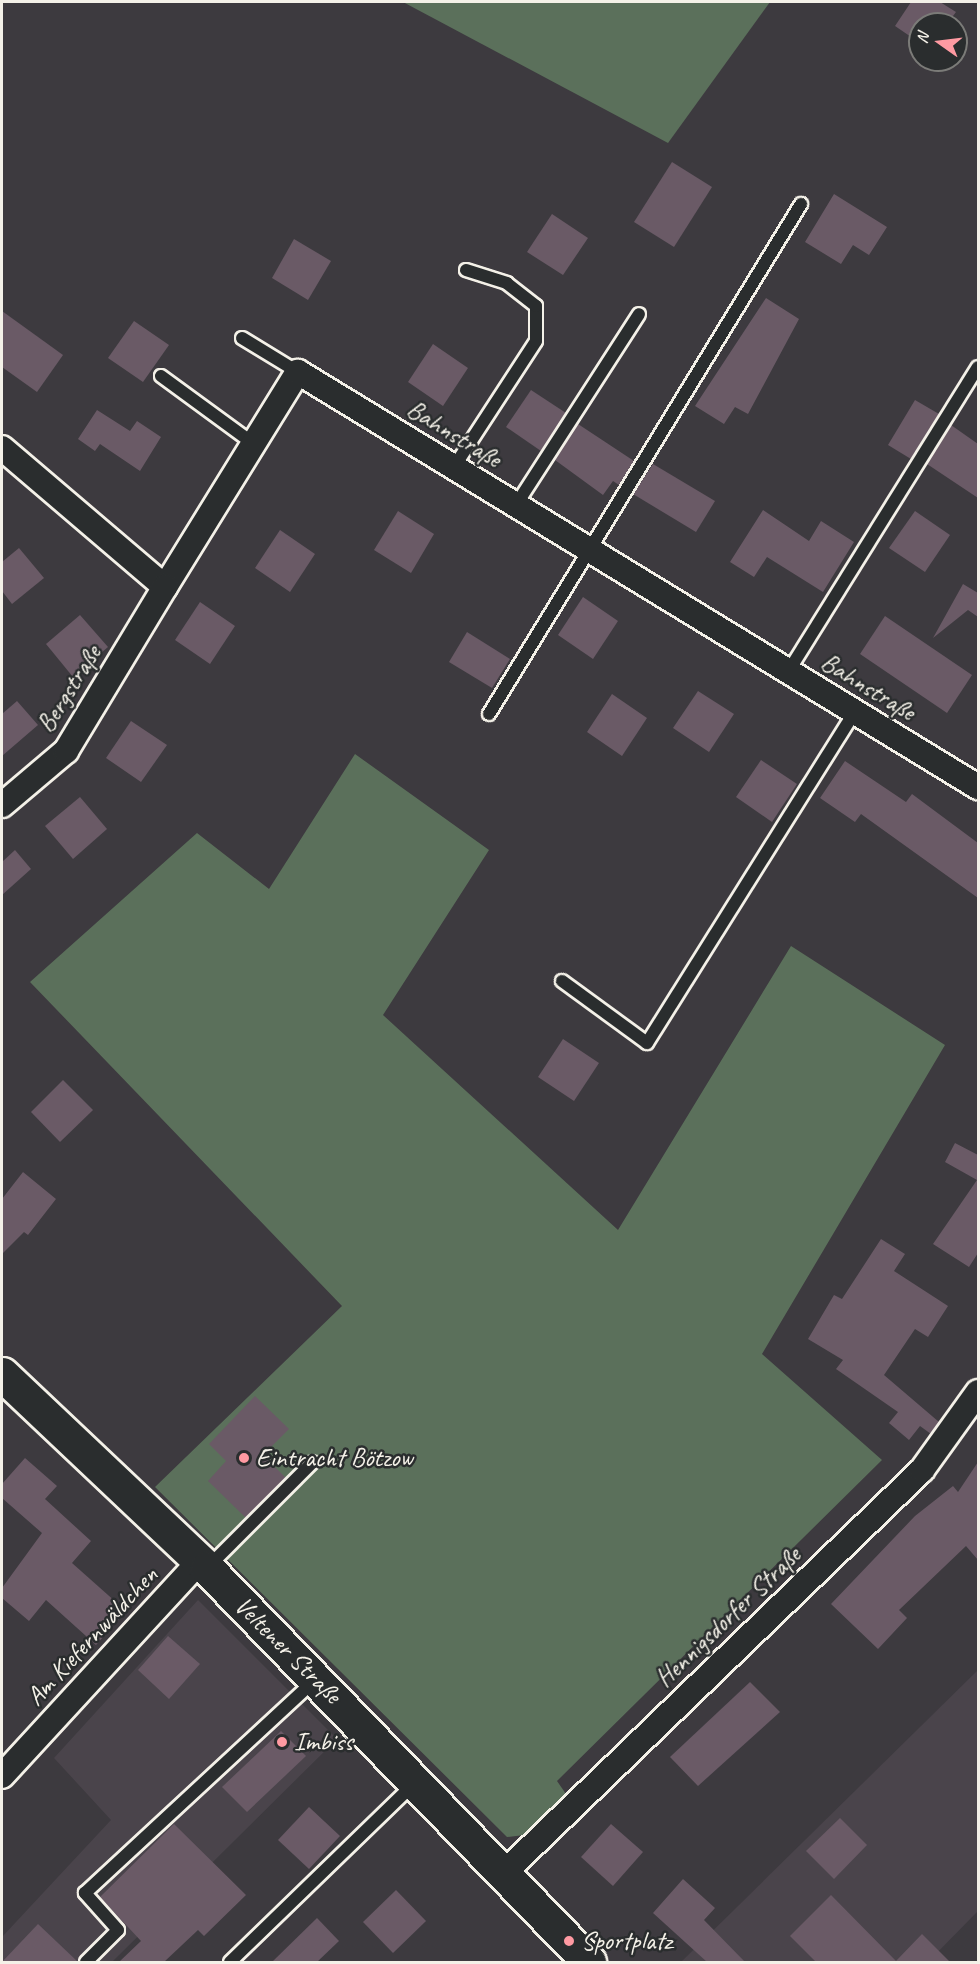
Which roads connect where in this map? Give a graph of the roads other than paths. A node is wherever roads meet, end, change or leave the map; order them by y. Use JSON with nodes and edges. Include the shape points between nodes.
{"nodes":[{"id":1,"x":801,"y":204,"type":"dead end"},
{"id":2,"x":466,"y":270,"type":"dead end"},
{"id":3,"x":639,"y":314,"type":"dead end"},
{"id":4,"x":242,"y":338,"type":"dead end"},
{"id":5,"x":978,"y":367,"type":"edge"},
{"id":6,"x":298,"y":372,"type":"junction"},
{"id":7,"x":161,"y":376,"type":"dead end"},
{"id":8,"x":254,"y":444,"type":"junction"},
{"id":9,"x":2,"y":448,"type":"edge"},
{"id":10,"x":454,"y":467,"type":"junction"},
{"id":11,"x":516,"y":505,"type":"junction"},
{"id":12,"x":588,"y":549,"type":"junction"},
{"id":13,"x":165,"y":587,"type":"junction"},
{"id":14,"x":788,"y":672,"type":"junction"},
{"id":15,"x":855,"y":712,"type":"junction"},
{"id":16,"x":489,"y":714,"type":"dead end"},
{"id":17,"x":978,"y":787,"type":"edge"},
{"id":18,"x":2,"y":804,"type":"edge"},
{"id":19,"x":562,"y":981,"type":"dead end"},
{"id":20,"x":2,"y":1374,"type":"edge"},
{"id":21,"x":978,"y":1392,"type":"edge"},
{"id":22,"x":313,"y":1462,"type":"dead end"},
{"id":23,"x":203,"y":1564,"type":"junction"},
{"id":24,"x":317,"y":1678,"type":"junction"},
{"id":25,"x":2,"y":1776,"type":"edge"},
{"id":26,"x":417,"y":1782,"type":"junction"},
{"id":27,"x":505,"y":1872,"type":"junction"},
{"id":28,"x":86,"y":1962,"type":"edge"},
{"id":29,"x":230,"y":1962,"type":"edge"},
{"id":30,"x":589,"y":1962,"type":"edge"}],
"edges":[{"from":1,"to":12,"type":"lane"},
{"from":2,"to":10,"type":"lane","via":[[507,283],[536,306],[536,341]]},
{"from":3,"to":11,"type":"lane"},
{"from":4,"to":6,"type":"lane"},
{"from":5,"to":14,"type":"lane"},
{"from":6,"to":8,"type":"street"},
{"from":6,"to":10,"type":"street","name":"Bahnstraße"},
{"from":7,"to":8,"type":"lane"},
{"from":8,"to":13,"type":"street"},
{"from":9,"to":13,"type":"street"},
{"from":10,"to":11,"type":"street","name":"Bahnstraße"},
{"from":11,"to":12,"type":"street","name":"Bahnstraße"},
{"from":12,"to":14,"type":"street","name":"Bahnstraße"},
{"from":12,"to":16,"type":"lane"},
{"from":13,"to":18,"type":"street","name":"Bergstraße","via":[[66,751]]},
{"from":14,"to":15,"type":"street","name":"Bahnstraße"},
{"from":15,"to":17,"type":"street","name":"Bahnstraße"},
{"from":15,"to":19,"type":"lane","via":[[647,1043]]},
{"from":20,"to":23,"type":"main road","name":"Veltener Straße"},
{"from":21,"to":27,"type":"street","name":"Hennigsdorfer Straße","via":[[922,1470]]},
{"from":22,"to":23,"type":"lane"},
{"from":23,"to":24,"type":"main road","name":"Veltener Straße"},
{"from":23,"to":25,"type":"street","name":"Am Kiefernwäldchen"},
{"from":24,"to":26,"type":"main road","name":"Veltener Straße"},
{"from":24,"to":28,"type":"lane","via":[[85,1893],[118,1930]]},
{"from":26,"to":27,"type":"main road","name":"Veltener Straße"},
{"from":26,"to":29,"type":"lane"},
{"from":27,"to":30,"type":"main road","name":"Veltener Straße"}]}
